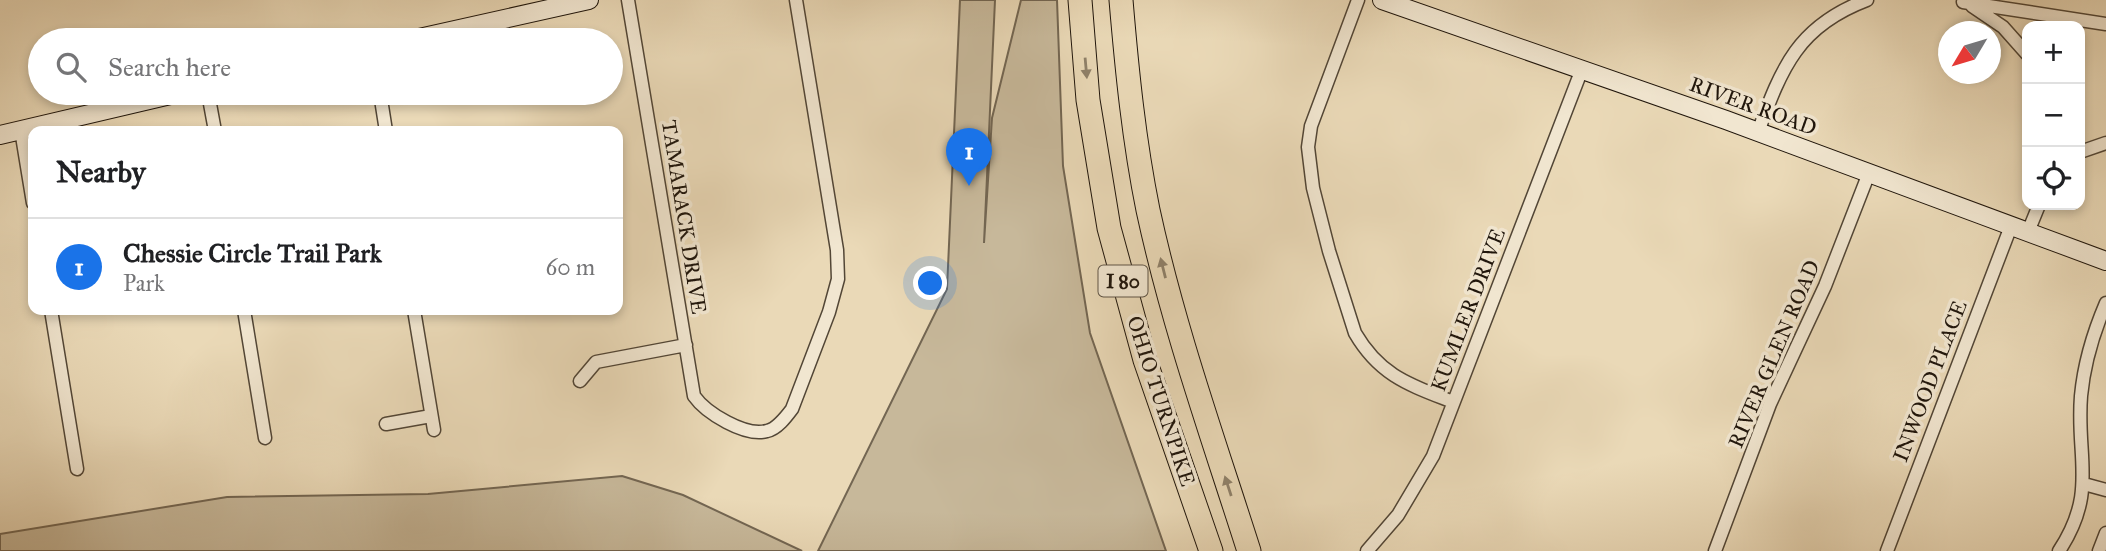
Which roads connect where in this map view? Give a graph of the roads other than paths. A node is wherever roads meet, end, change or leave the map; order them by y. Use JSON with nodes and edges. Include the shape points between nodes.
{"nodes":[{"id":1,"x":589,"y":0,"type":"edge"},
{"id":2,"x":628,"y":0,"type":"edge"},
{"id":3,"x":796,"y":0,"type":"edge"},
{"id":4,"x":1080,"y":0,"type":"edge"},
{"id":5,"x":1121,"y":0,"type":"edge"},
{"id":6,"x":1358,"y":0,"type":"edge"},
{"id":7,"x":1382,"y":0,"type":"edge"},
{"id":8,"x":1867,"y":0,"type":"edge"},
{"id":9,"x":1959,"y":1,"type":"edge"},
{"id":10,"x":2106,"y":24,"type":"edge"},
{"id":11,"x":464,"y":28,"type":"edge"},
{"id":12,"x":2022,"y":48,"type":"edge"},
{"id":13,"x":1582,"y":69,"type":"junction"},
{"id":14,"x":128,"y":105,"type":"edge"},
{"id":15,"x":210,"y":105,"type":"edge"},
{"id":16,"x":382,"y":105,"type":"edge"},
{"id":17,"x":38,"y":126,"type":"edge"},
{"id":18,"x":214,"y":126,"type":"edge"},
{"id":19,"x":385,"y":126,"type":"edge"},
{"id":20,"x":28,"y":128,"type":"edge"},
{"id":21,"x":21,"y":130,"type":"junction"},
{"id":22,"x":1758,"y":132,"type":"junction"},
{"id":23,"x":0,"y":135,"type":"edge"},
{"id":24,"x":2106,"y":143,"type":"edge"},
{"id":25,"x":2085,"y":150,"type":"edge"},
{"id":26,"x":28,"y":173,"type":"edge"},
{"id":27,"x":1869,"y":173,"type":"junction"},
{"id":28,"x":2037,"y":210,"type":"edge"},
{"id":29,"x":2011,"y":226,"type":"junction"},
{"id":30,"x":2028,"y":232,"type":"junction"},
{"id":31,"x":2106,"y":261,"type":"edge"},
{"id":32,"x":2106,"y":303,"type":"edge"},
{"id":33,"x":52,"y":315,"type":"edge"},
{"id":34,"x":245,"y":315,"type":"edge"},
{"id":35,"x":415,"y":315,"type":"edge"},
{"id":36,"x":686,"y":345,"type":"junction"},
{"id":37,"x":580,"y":381,"type":"dead end"},
{"id":38,"x":1453,"y":402,"type":"junction"},
{"id":39,"x":431,"y":416,"type":"junction"},
{"id":40,"x":386,"y":424,"type":"dead end"},
{"id":41,"x":434,"y":430,"type":"dead end"},
{"id":42,"x":265,"y":438,"type":"dead end"},
{"id":43,"x":77,"y":469,"type":"dead end"},
{"id":44,"x":2084,"y":484,"type":"junction"},
{"id":45,"x":2106,"y":490,"type":"edge"},
{"id":46,"x":2106,"y":533,"type":"edge"},
{"id":47,"x":1211,"y":551,"type":"edge"},
{"id":48,"x":1249,"y":551,"type":"edge"},
{"id":49,"x":1367,"y":551,"type":"edge"},
{"id":50,"x":1715,"y":551,"type":"edge"},
{"id":51,"x":1887,"y":551,"type":"edge"},
{"id":52,"x":2059,"y":551,"type":"edge"},
{"id":53,"x":2099,"y":551,"type":"edge"}],
"edges":[{"from":1,"to":11,"type":"street"},
{"from":2,"to":36,"type":"street","name":"TAMARACK DRIVE"},
{"from":3,"to":36,"type":"street","name":"TAMARACK DRIVE","via":[[838,250],[838,279],[829,312],[792,410],[767,431],[749,430],[702,407],[694,396]]},
{"from":4,"to":47,"type":"highway","name":"OHIO TURNPIKE","number":"I 80","one_way":true,"via":[[1088,100],[1109,228],[1145,360]]},
{"from":48,"to":5,"type":"highway","name":"OHIO TURNPIKE","number":"I 80","one_way":true,"via":[[1181,343],[1148,210],[1128,91]]},
{"from":6,"to":38,"type":"street","via":[[1311,126],[1308,164],[1313,188],[1362,345],[1397,379]]},
{"from":7,"to":13,"type":"street","name":"RIVER ROAD"},
{"from":8,"to":22,"type":"street","via":[[1821,24],[1797,48],[1782,70]]},
{"from":9,"to":10,"type":"street"},
{"from":9,"to":12,"type":"street","via":[[2003,27]]},
{"from":13,"to":22,"type":"street","name":"RIVER ROAD"},
{"from":13,"to":38,"type":"street","name":"KUMLER DRIVE"},
{"from":14,"to":17,"type":"street"},
{"from":15,"to":18,"type":"street"},
{"from":16,"to":19,"type":"street"},
{"from":20,"to":21,"type":"street"},
{"from":21,"to":23,"type":"street"},
{"from":21,"to":26,"type":"street"},
{"from":22,"to":27,"type":"street","name":"RIVER ROAD"},
{"from":24,"to":25,"type":"street"},
{"from":27,"to":29,"type":"street","name":"RIVER ROAD"},
{"from":27,"to":50,"type":"street","name":"RIVER GLEN ROAD","via":[[1825,286],[1770,404]]},
{"from":28,"to":30,"type":"street"},
{"from":29,"to":30,"type":"street","name":"RIVER ROAD"},
{"from":29,"to":51,"type":"street","name":"INWOOD PLACE"},
{"from":30,"to":31,"type":"street","name":"RIVER ROAD"},
{"from":32,"to":44,"type":"street","via":[[2081,396]]},
{"from":33,"to":43,"type":"street"},
{"from":34,"to":42,"type":"street"},
{"from":35,"to":39,"type":"street"},
{"from":36,"to":37,"type":"street","via":[[596,362]]},
{"from":38,"to":49,"type":"street","name":"KUMLER DRIVE","via":[[1433,456],[1398,516]]},
{"from":39,"to":40,"type":"street"},
{"from":39,"to":41,"type":"street"},
{"from":44,"to":45,"type":"street"},
{"from":44,"to":52,"type":"street","via":[[2074,523]]},
{"from":46,"to":53,"type":"street"}]}
